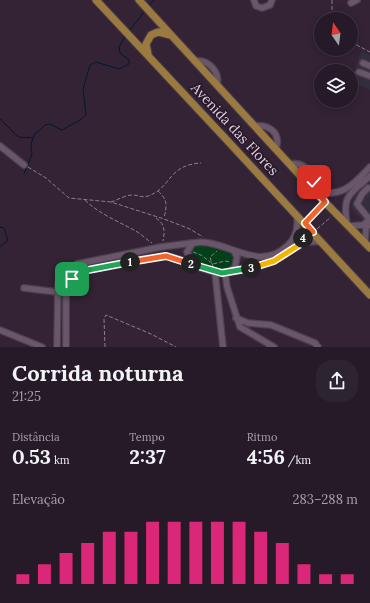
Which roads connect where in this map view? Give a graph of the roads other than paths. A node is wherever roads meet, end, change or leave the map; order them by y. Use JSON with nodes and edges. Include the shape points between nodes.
{"nodes":[{"id":1,"x":96,"y":0,"type":"edge"},
{"id":2,"x":254,"y":0,"type":"edge"},
{"id":3,"x":272,"y":0,"type":"edge"},
{"id":4,"x":357,"y":0,"type":"edge"},
{"id":5,"x":140,"y":2,"type":"edge"},
{"id":6,"x":351,"y":3,"type":"dead end"},
{"id":7,"x":170,"y":35,"type":"junction"},
{"id":8,"x":148,"y":55,"type":"junction"},
{"id":9,"x":363,"y":63,"type":"dead end"},
{"id":10,"x":370,"y":66,"type":"edge"},
{"id":11,"x":359,"y":72,"type":"dead end"},
{"id":12,"x":370,"y":76,"type":"edge"},
{"id":13,"x":0,"y":146,"type":"edge"},
{"id":14,"x":24,"y":166,"type":"dead end"},
{"id":15,"x":370,"y":167,"type":"edge"},
{"id":16,"x":370,"y":176,"type":"edge"},
{"id":17,"x":363,"y":182,"type":"junction"},
{"id":18,"x":369,"y":189,"type":"edge"},
{"id":19,"x":315,"y":192,"type":"junction"},
{"id":20,"x":297,"y":214,"type":"junction"},
{"id":21,"x":370,"y":220,"type":"edge"},
{"id":22,"x":348,"y":225,"type":"junction"},
{"id":23,"x":322,"y":242,"type":"junction"},
{"id":24,"x":193,"y":243,"type":"junction"},
{"id":25,"x":368,"y":245,"type":"edge"},
{"id":26,"x":234,"y":251,"type":"junction"},
{"id":27,"x":193,"y":265,"type":"junction"},
{"id":28,"x":214,"y":272,"type":"junction"},
{"id":29,"x":227,"y":273,"type":"junction"},
{"id":30,"x":24,"y":288,"type":"dead end"},
{"id":31,"x":57,"y":292,"type":"junction"},
{"id":32,"x":370,"y":295,"type":"edge"},
{"id":33,"x":236,"y":318,"type":"junction"},
{"id":34,"x":0,"y":330,"type":"edge"},
{"id":35,"x":42,"y":347,"type":"edge"},
{"id":36,"x":58,"y":347,"type":"edge"},
{"id":37,"x":66,"y":347,"type":"edge"},
{"id":38,"x":223,"y":347,"type":"edge"},
{"id":39,"x":274,"y":347,"type":"edge"},
{"id":40,"x":318,"y":347,"type":"edge"}],
"edges":[{"from":1,"to":8,"type":"main road","name":"Avenida das Flores"},
{"from":2,"to":3,"type":"street","via":[[256,6],[262,8],[270,5]]},
{"from":4,"to":6,"type":"street"},
{"from":5,"to":7,"type":"main road","name":"Avenida das Flores"},
{"from":7,"to":8,"type":"main road","via":[[158,32],[151,35],[146,44]]},
{"from":7,"to":19,"type":"main road","name":"Avenida das Flores"},
{"from":8,"to":20,"type":"main road","name":"Avenida das Flores"},
{"from":9,"to":10,"type":"street"},
{"from":11,"to":12,"type":"street"},
{"from":13,"to":14,"type":"street"},
{"from":15,"to":19,"type":"street","via":[[356,182],[340,192]]},
{"from":16,"to":17,"type":"street"},
{"from":17,"to":18,"type":"street"},
{"from":17,"to":22,"type":"street","via":[[346,201]]},
{"from":18,"to":21,"type":"street","via":[[357,204]]},
{"from":19,"to":22,"type":"main road","name":"Avenida das Flores"},
{"from":20,"to":23,"type":"main road","name":"Avenida das Flores"},
{"from":20,"to":26,"type":"street","via":[[294,237],[276,254],[262,258]]},
{"from":21,"to":22,"type":"street","via":[[363,225]]},
{"from":21,"to":25,"type":"street","via":[[366,228]]},
{"from":22,"to":25,"type":"main road","name":"Avenida das Flores"},
{"from":23,"to":29,"type":"street","via":[[302,243],[274,261],[247,270]]},
{"from":23,"to":32,"type":"main road","name":"Avenida das Flores"},
{"from":24,"to":26,"type":"street","via":[[210,242]]},
{"from":24,"to":27,"type":"street","via":[[187,250],[187,256]]},
{"from":24,"to":31,"type":"street","via":[[159,247],[76,264],[63,272],[58,280]]},
{"from":26,"to":29,"type":"street","via":[[237,257],[236,264],[233,270]]},
{"from":27,"to":28,"type":"street"},
{"from":27,"to":37,"type":"street","via":[[166,256],[77,274],[66,292]]},
{"from":28,"to":29,"type":"street"},
{"from":28,"to":38,"type":"street"},
{"from":29,"to":33,"type":"street"},
{"from":30,"to":31,"type":"street"},
{"from":31,"to":36,"type":"street"},
{"from":33,"to":39,"type":"street","via":[[246,332]]},
{"from":33,"to":40,"type":"street","via":[[248,323],[270,325],[315,342]]},
{"from":34,"to":35,"type":"street"}]}
